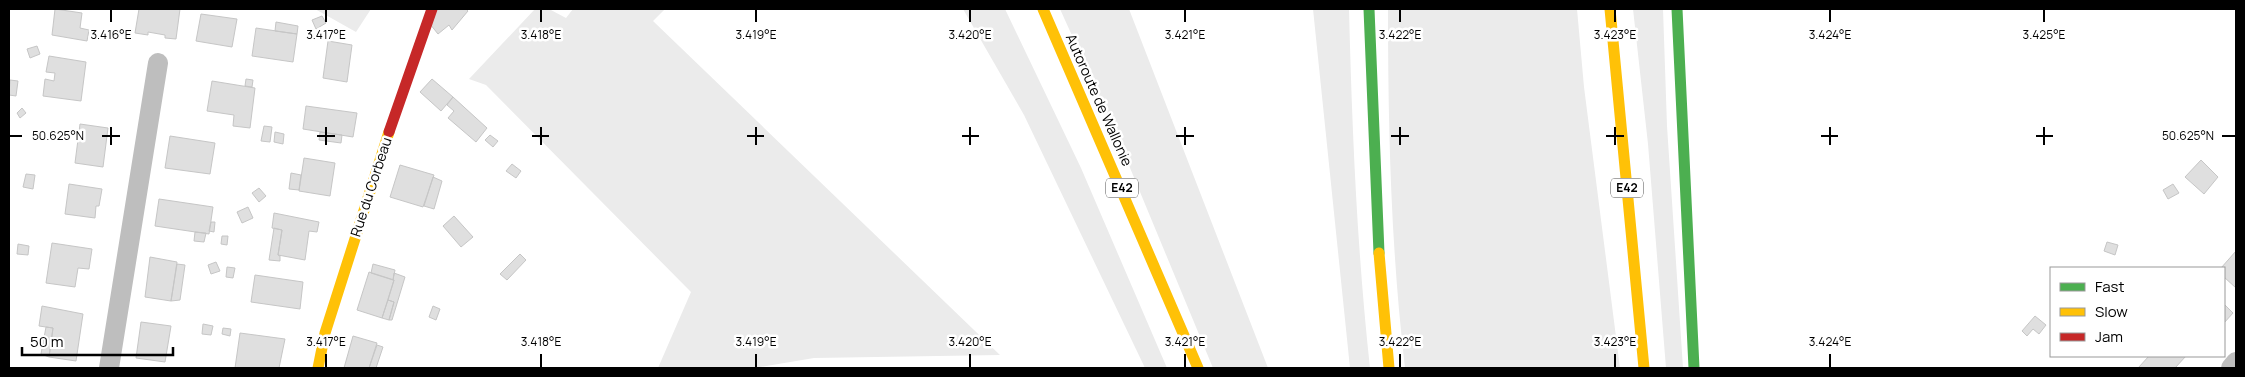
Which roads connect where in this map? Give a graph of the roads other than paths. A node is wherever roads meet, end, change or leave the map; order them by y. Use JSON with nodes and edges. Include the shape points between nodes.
{"nodes":[{"id":1,"x":432,"y":9,"type":"edge"},
{"id":2,"x":1043,"y":9,"type":"edge"},
{"id":3,"x":1369,"y":9,"type":"edge"},
{"id":4,"x":1610,"y":9,"type":"edge"},
{"id":5,"x":1676,"y":9,"type":"edge"},
{"id":6,"x":158,"y":63,"type":"dead end"},
{"id":7,"x":2236,"y":362,"type":"edge"},
{"id":8,"x":109,"y":368,"type":"edge"},
{"id":9,"x":318,"y":368,"type":"edge"},
{"id":10,"x":1198,"y":368,"type":"edge"},
{"id":11,"x":1389,"y":368,"type":"edge"},
{"id":12,"x":1644,"y":368,"type":"edge"},
{"id":13,"x":1694,"y":368,"type":"edge"},
{"id":14,"x":2231,"y":368,"type":"edge"}],
"edges":[{"from":1,"to":9,"type":"main road","name":"Rue du Corbeau","via":[[399,100],[325,334]]},
{"from":2,"to":10,"type":"main road","name":"Autoroute de Wallonie","number":"E42"},
{"from":3,"to":11,"type":"main road","via":[[1372,133]]},
{"from":4,"to":12,"type":"main road","number":"E42"},
{"from":5,"to":13,"type":"main road"},
{"from":6,"to":8,"type":"street"},
{"from":7,"to":14,"type":"street"}]}
